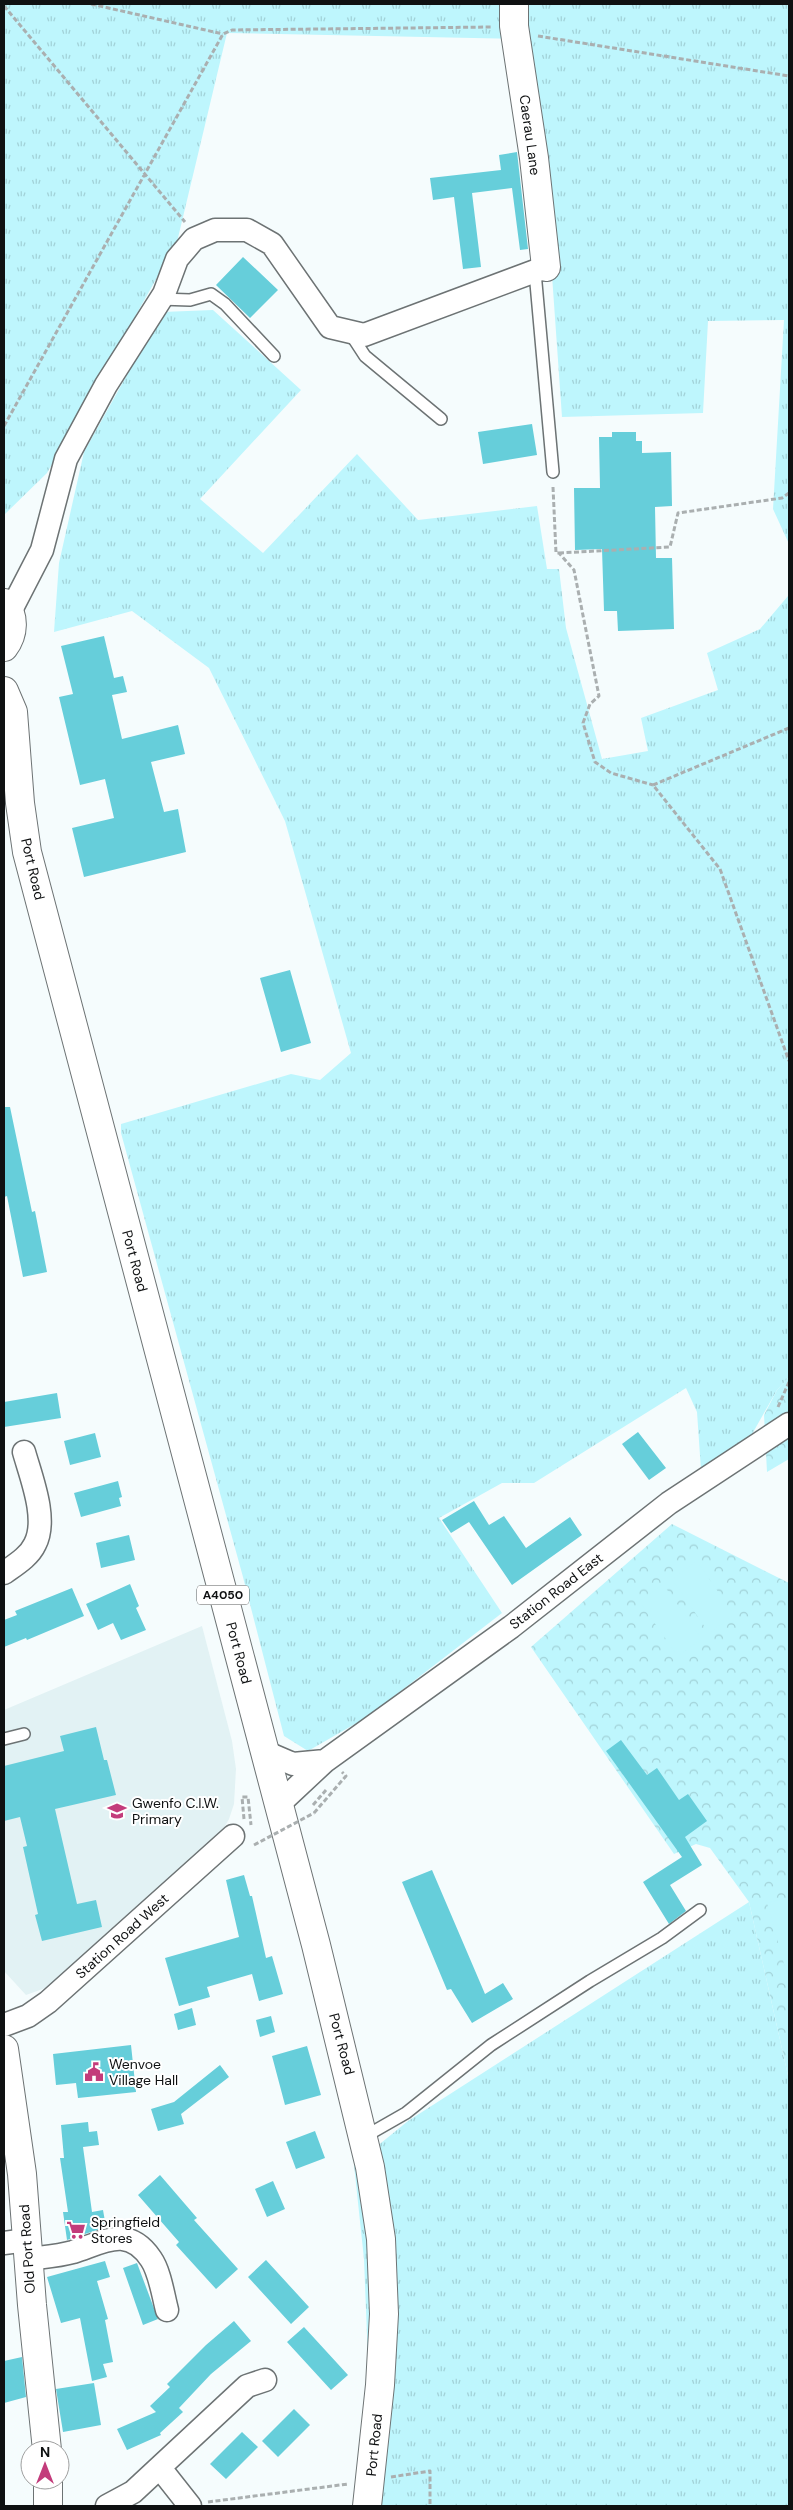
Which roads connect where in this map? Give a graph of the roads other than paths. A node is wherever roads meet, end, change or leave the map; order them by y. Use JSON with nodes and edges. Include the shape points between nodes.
{"nodes":[{"id":1,"x":514,"y":4,"type":"edge"},
{"id":2,"x":541,"y":270,"type":"junction"},
{"id":3,"x":160,"y":299,"type":"junction"},
{"id":4,"x":349,"y":331,"type":"junction"},
{"id":5,"x":274,"y":356,"type":"dead end"},
{"id":6,"x":441,"y":419,"type":"dead end"},
{"id":7,"x":553,"y":472,"type":"road end"},
{"id":8,"x":7,"y":608,"type":"edge"},
{"id":9,"x":4,"y":647,"type":"edge"},
{"id":10,"x":4,"y":691,"type":"edge"},
{"id":11,"x":789,"y":1424,"type":"edge"},
{"id":12,"x":24,"y":1452,"type":"dead end"},
{"id":13,"x":4,"y":1573,"type":"edge"},
{"id":14,"x":24,"y":1734,"type":"dead end"},
{"id":15,"x":4,"y":1740,"type":"edge"},
{"id":16,"x":265,"y":1752,"type":"junction"},
{"id":17,"x":331,"y":1770,"type":"junction"},
{"id":18,"x":279,"y":1804,"type":"junction"},
{"id":19,"x":233,"y":1836,"type":"dead end"},
{"id":20,"x":700,"y":1910,"type":"dead end"},
{"id":21,"x":4,"y":2025,"type":"edge"},
{"id":22,"x":4,"y":2049,"type":"edge"},
{"id":23,"x":364,"y":2137,"type":"junction"},
{"id":24,"x":19,"y":2247,"type":"edge"},
{"id":25,"x":167,"y":2310,"type":"dead end"},
{"id":26,"x":265,"y":2380,"type":"dead end"},
{"id":27,"x":46,"y":2440,"type":"edge"},
{"id":28,"x":160,"y":2468,"type":"junction"},
{"id":29,"x":48,"y":2490,"type":"edge"},
{"id":30,"x":48,"y":2506,"type":"edge"},
{"id":31,"x":107,"y":2506,"type":"edge"},
{"id":32,"x":190,"y":2506,"type":"edge"},
{"id":33,"x":367,"y":2506,"type":"edge"}],
"edges":[{"from":1,"to":2,"type":"main road","name":"Caerau Lane","via":[[514,26],[534,158]]},
{"from":2,"to":4,"type":"street","via":[[364,335]]},
{"from":2,"to":7,"type":"lane"},
{"from":3,"to":4,"type":"street","via":[[177,259],[194,239],[215,230],[247,230],[272,244],[330,327]]},
{"from":3,"to":5,"type":"lane","via":[[190,300],[211,294],[225,304]]},
{"from":3,"to":8,"type":"street","via":[[106,385],[66,459],[42,550]]},
{"from":4,"to":6,"type":"lane","via":[[365,356]]},
{"from":8,"to":9,"type":"main road","via":[[12,624],[11,635]]},
{"from":10,"to":16,"type":"main road","name":"Port Road","number":"A4050","via":[[13,712],[27,852]]},
{"from":11,"to":17,"type":"street","name":"Station Road East","via":[[670,1503]]},
{"from":12,"to":13,"type":"street","via":[[36,1493],[40,1526],[36,1544]]},
{"from":14,"to":15,"type":"lane"},
{"from":16,"to":17,"type":"street","via":[[293,1764]]},
{"from":16,"to":18,"type":"main road","name":"Port Road","number":"A4050"},
{"from":17,"to":18,"type":"street","name":"Station Road East"},
{"from":18,"to":23,"type":"main road","name":"Port Road","number":"A4050"},
{"from":19,"to":21,"type":"street","name":"Station Road West","via":[[48,2002],[28,2016]]},
{"from":20,"to":23,"type":"lane","via":[[662,1938],[590,1980],[491,2045],[406,2113]]},
{"from":22,"to":24,"type":"main road","name":"Old Port Road","via":[[22,2174]]},
{"from":23,"to":33,"type":"main road","name":"Port Road","number":"A4050","via":[[381,2239],[384,2314]]},
{"from":24,"to":25,"type":"street","via":[[72,2252],[118,2238],[136,2242],[152,2260]]},
{"from":24,"to":27,"type":"main road","name":"Old Port Road"},
{"from":26,"to":28,"type":"street","via":[[247,2386]]},
{"from":28,"to":31,"type":"street","via":[[133,2492]]},
{"from":28,"to":32,"type":"street"},
{"from":29,"to":30,"type":"main road"}]}
